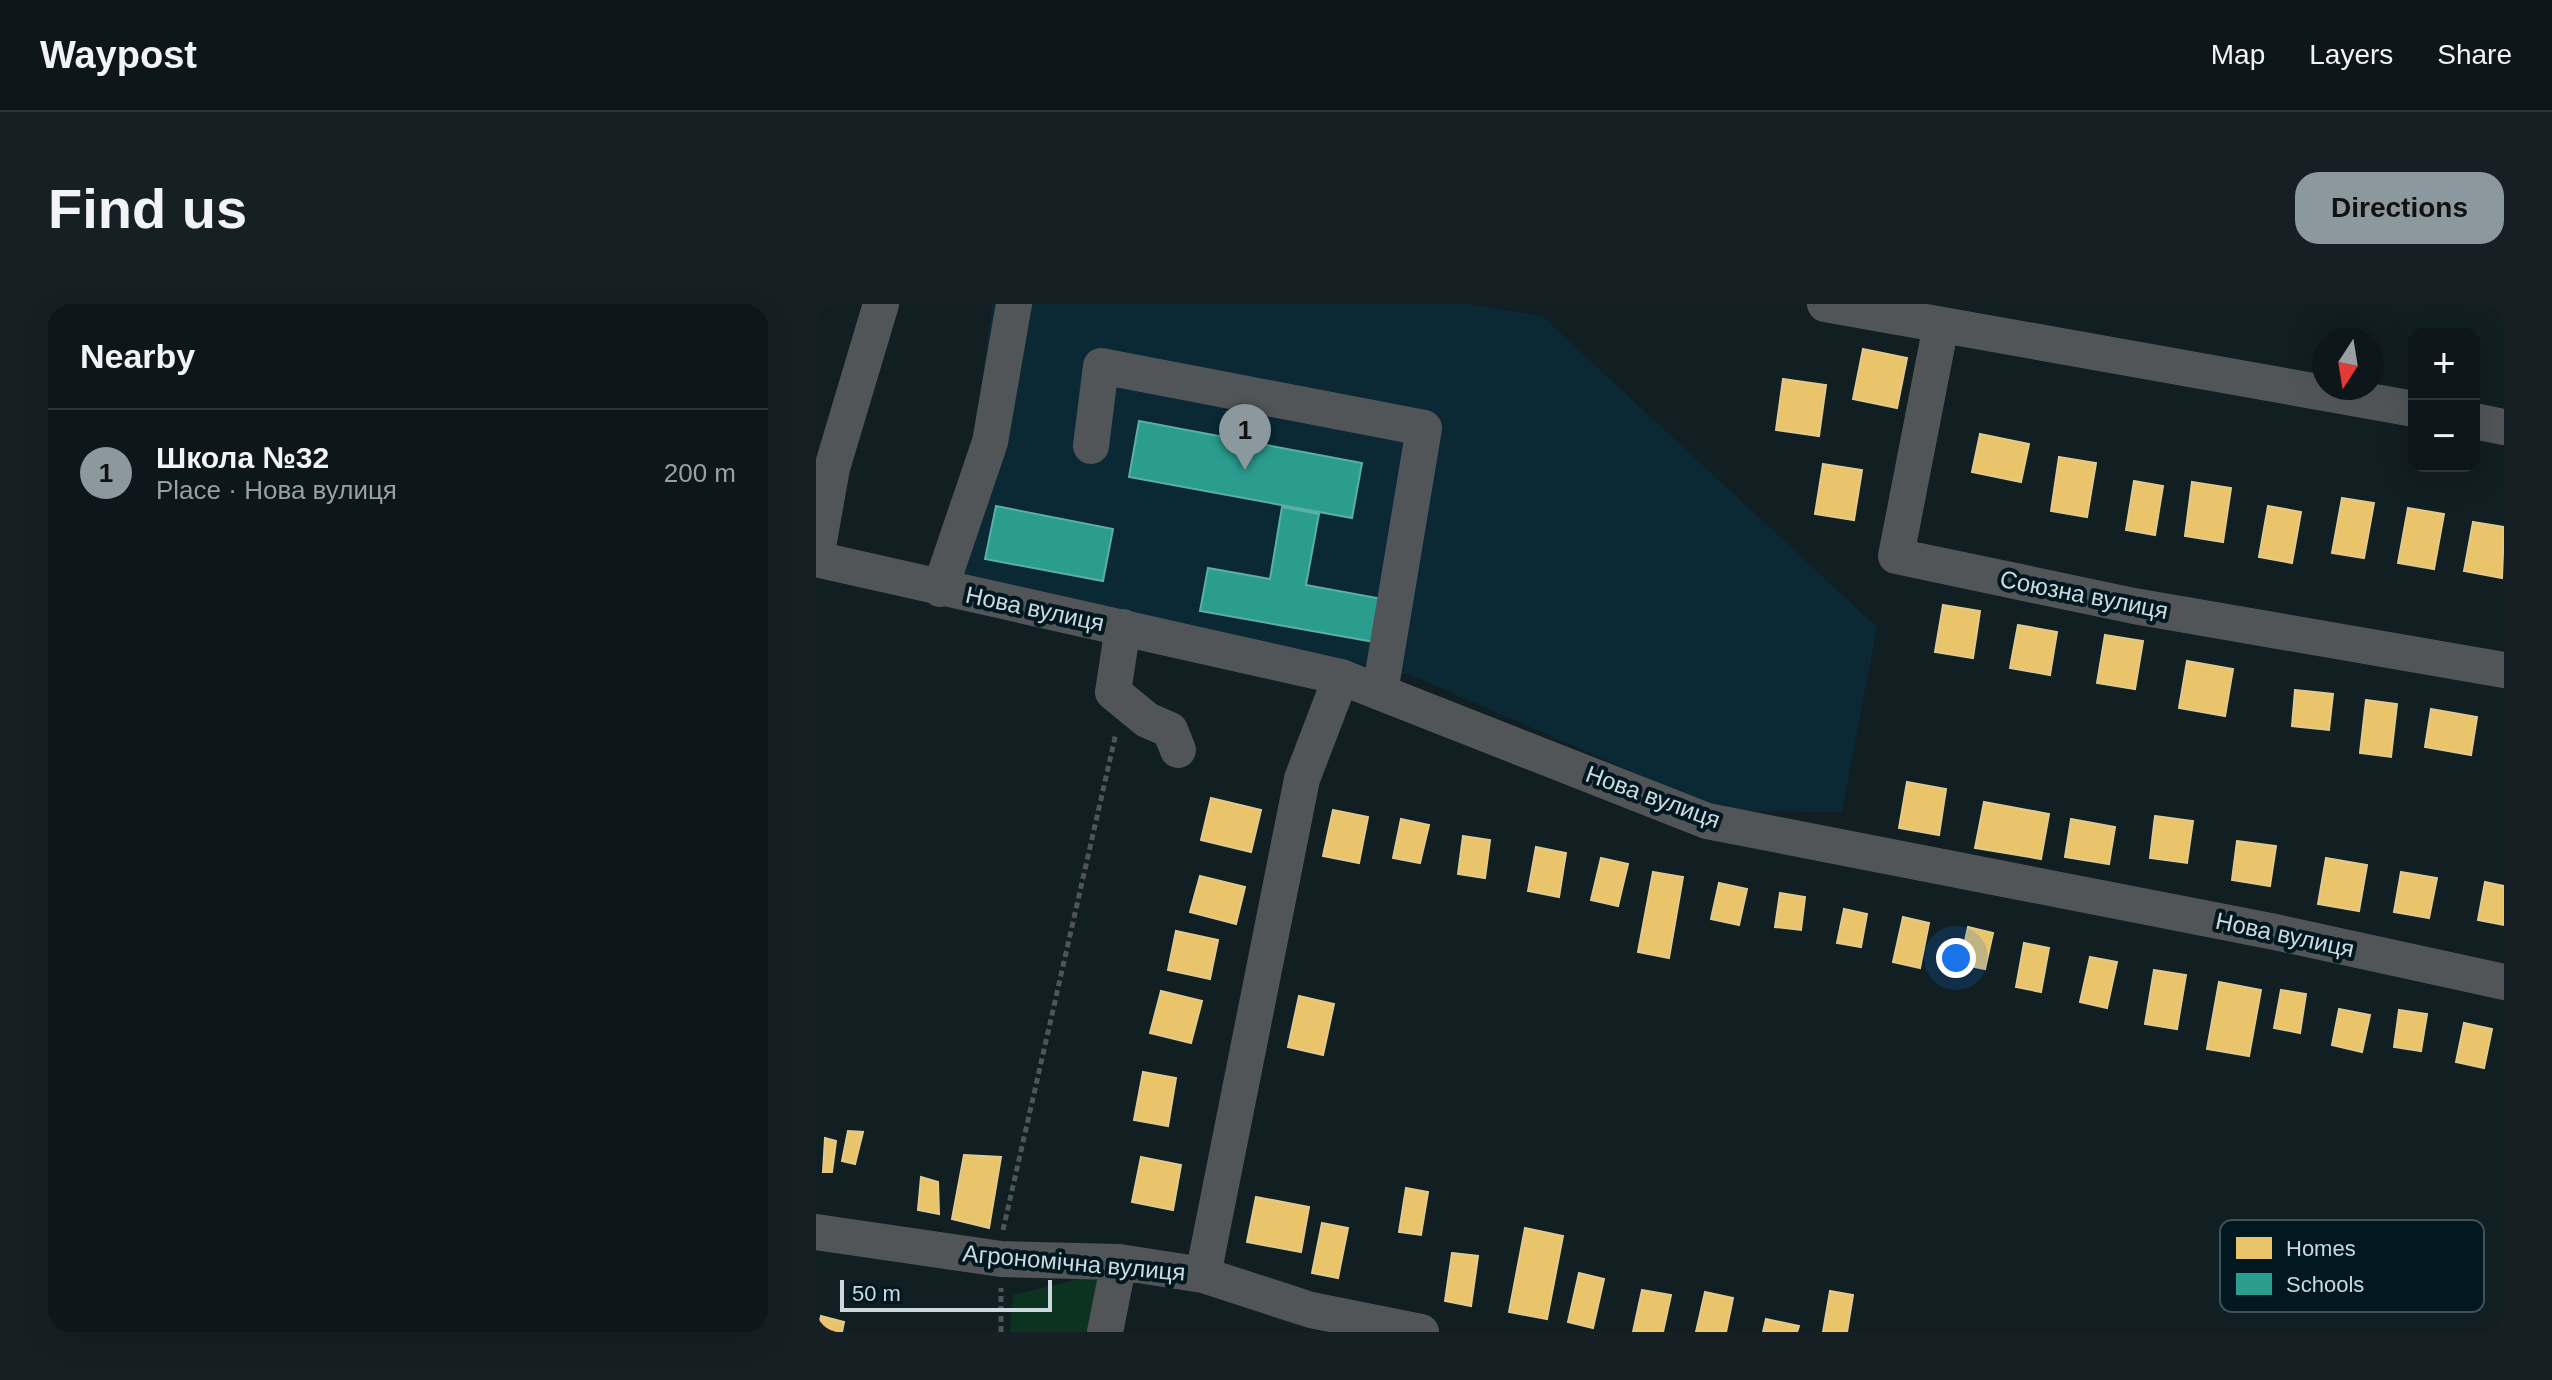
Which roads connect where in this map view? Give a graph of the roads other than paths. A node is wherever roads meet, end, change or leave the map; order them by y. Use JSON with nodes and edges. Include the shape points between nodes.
{"nodes":[{"id":1,"x":881,"y":304,"type":"edge"},
{"id":2,"x":1014,"y":304,"type":"edge"},
{"id":3,"x":1825,"y":304,"type":"edge"},
{"id":4,"x":1941,"y":325,"type":"junction"},
{"id":5,"x":2408,"y":408,"type":"edge"},
{"id":6,"x":2480,"y":422,"type":"edge"},
{"id":7,"x":2504,"y":427,"type":"edge"},
{"id":8,"x":1091,"y":446,"type":"dead end"},
{"id":9,"x":816,"y":558,"type":"edge"},
{"id":10,"x":940,"y":589,"type":"junction"},
{"id":11,"x":1123,"y":627,"type":"junction"},
{"id":12,"x":2504,"y":670,"type":"edge"},
{"id":13,"x":1341,"y":677,"type":"junction"},
{"id":14,"x":1380,"y":692,"type":"junction"},
{"id":15,"x":1178,"y":750,"type":"dead end"},
{"id":16,"x":2504,"y":982,"type":"edge"},
{"id":17,"x":816,"y":1232,"type":"edge"},
{"id":18,"x":1119,"y":1262,"type":"junction"},
{"id":19,"x":1203,"y":1275,"type":"junction"},
{"id":20,"x":1105,"y":1332,"type":"edge"},
{"id":21,"x":1421,"y":1332,"type":"edge"}],
"edges":[{"from":1,"to":9,"type":"street","via":[[832,468]]},
{"from":2,"to":10,"type":"street","via":[[990,442]]},
{"from":3,"to":4,"type":"street"},
{"from":4,"to":5,"type":"street"},
{"from":4,"to":12,"type":"street","name":"Союзна вулиця","via":[[1896,556],[2134,606]]},
{"from":6,"to":7,"type":"street"},
{"from":8,"to":14,"type":"street","via":[[1101,366],[1424,428]]},
{"from":9,"to":10,"type":"street","name":"Нова вулиця"},
{"from":10,"to":11,"type":"street","name":"Нова вулиця"},
{"from":11,"to":13,"type":"street","name":"Нова вулиця"},
{"from":11,"to":15,"type":"street","via":[[1113,692],[1147,720],[1170,730]]},
{"from":13,"to":14,"type":"street","name":"Нова вулиця"},
{"from":13,"to":19,"type":"street","via":[[1302,779]]},
{"from":14,"to":16,"type":"street","name":"Нова вулиця","via":[[1707,821]]},
{"from":17,"to":18,"type":"street","name":"Агрономічна вулиця","via":[[1001,1259]]},
{"from":18,"to":19,"type":"street","name":"Агрономічна вулиця"},
{"from":18,"to":20,"type":"street"},
{"from":19,"to":21,"type":"street","name":"Агрономічна вулиця","via":[[1311,1310]]}]}
